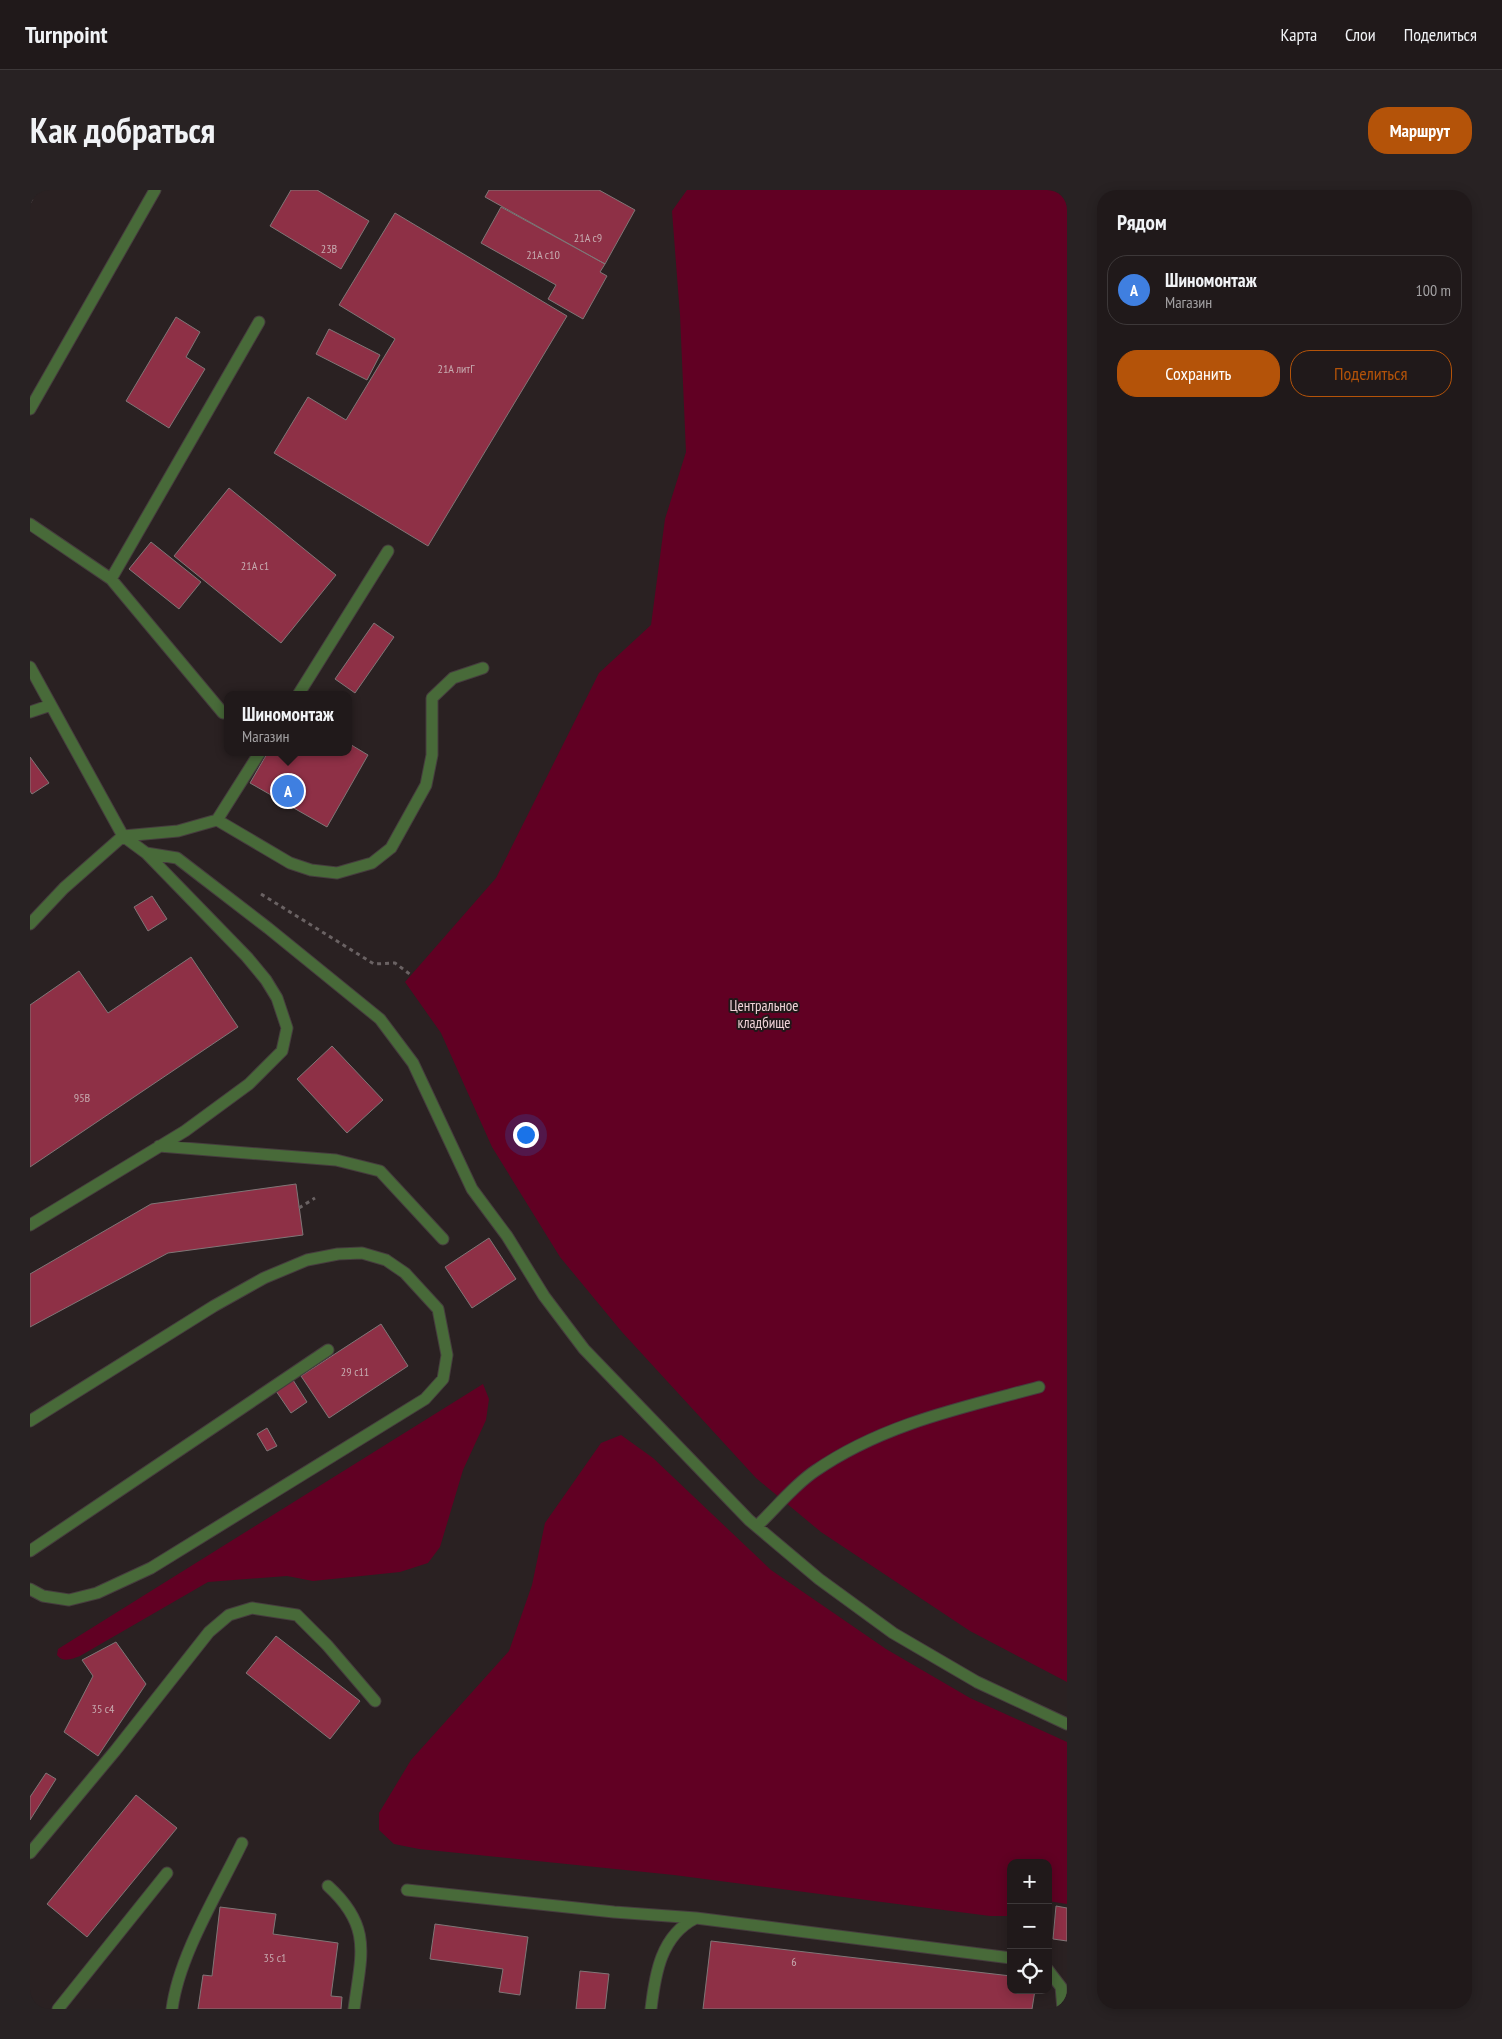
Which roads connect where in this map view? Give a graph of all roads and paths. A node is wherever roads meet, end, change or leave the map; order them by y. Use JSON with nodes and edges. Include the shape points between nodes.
{"nodes":[{"id":1,"x":38,"y":190,"type":"edge"},
{"id":2,"x":155,"y":190,"type":"edge"},
{"id":3,"x":30,"y":202,"type":"edge"},
{"id":4,"x":260,"y":322,"type":"dead end"},
{"id":5,"x":30,"y":409,"type":"edge"},
{"id":6,"x":30,"y":524,"type":"edge"},
{"id":7,"x":388,"y":551,"type":"dead end"},
{"id":8,"x":111,"y":580,"type":"junction"},
{"id":9,"x":30,"y":667,"type":"edge"},
{"id":10,"x":483,"y":668,"type":"dead end"},
{"id":11,"x":300,"y":691,"type":"edge"},
{"id":12,"x":51,"y":704,"type":"junction"},
{"id":13,"x":30,"y":712,"type":"edge"},
{"id":14,"x":223,"y":713,"type":"dead end"},
{"id":15,"x":257,"y":756,"type":"edge"},
{"id":16,"x":217,"y":820,"type":"junction"},
{"id":17,"x":123,"y":836,"type":"junction"},
{"id":18,"x":146,"y":853,"type":"junction"},
{"id":19,"x":256,"y":890,"type":"dead end"},
{"id":20,"x":30,"y":924,"type":"edge"},
{"id":21,"x":411,"y":975,"type":"dead end"},
{"id":22,"x":159,"y":1146,"type":"junction"},
{"id":23,"x":315,"y":1198,"type":"dead end"},
{"id":24,"x":299,"y":1208,"type":"dead end"},
{"id":25,"x":30,"y":1225,"type":"edge"},
{"id":26,"x":443,"y":1239,"type":"dead end"},
{"id":27,"x":328,"y":1350,"type":"dead end"},
{"id":28,"x":1039,"y":1388,"type":"dead end"},
{"id":29,"x":30,"y":1421,"type":"edge"},
{"id":30,"x":757,"y":1526,"type":"junction"},
{"id":31,"x":30,"y":1551,"type":"edge"},
{"id":32,"x":30,"y":1589,"type":"edge"},
{"id":33,"x":375,"y":1701,"type":"dead end"},
{"id":34,"x":1067,"y":1724,"type":"edge"},
{"id":35,"x":242,"y":1844,"type":"dead end"},
{"id":36,"x":30,"y":1853,"type":"edge"},
{"id":37,"x":167,"y":1873,"type":"dead end"},
{"id":38,"x":328,"y":1886,"type":"dead end"},
{"id":39,"x":407,"y":1890,"type":"dead end"},
{"id":40,"x":696,"y":1918,"type":"junction"},
{"id":41,"x":1007,"y":1957,"type":"edge"},
{"id":42,"x":1052,"y":1975,"type":"edge"},
{"id":43,"x":58,"y":2009,"type":"edge"},
{"id":44,"x":172,"y":2009,"type":"edge"},
{"id":45,"x":354,"y":2009,"type":"edge"},
{"id":46,"x":651,"y":2009,"type":"edge"},
{"id":47,"x":1063,"y":2009,"type":"edge"}],
"edges":[{"from":1,"to":3,"type":"path"},
{"from":2,"to":5,"type":"lane"},
{"from":4,"to":8,"type":"lane"},
{"from":6,"to":8,"type":"lane"},
{"from":7,"to":11,"type":"lane"},
{"from":8,"to":14,"type":"lane"},
{"from":9,"to":12,"type":"lane"},
{"from":10,"to":16,"type":"lane","via":[[453,678],[432,698],[432,755],[426,785],[391,848],[372,863],[337,873],[311,870],[290,863]]},
{"from":12,"to":13,"type":"lane"},
{"from":12,"to":17,"type":"lane"},
{"from":15,"to":16,"type":"lane"},
{"from":16,"to":17,"type":"lane","via":[[178,831]]},
{"from":17,"to":18,"type":"lane"},
{"from":17,"to":20,"type":"lane","via":[[64,888]]},
{"from":18,"to":22,"type":"lane","via":[[257,968],[277,998],[287,1028],[282,1051],[249,1084]]},
{"from":18,"to":30,"type":"lane","via":[[177,858],[380,1019],[414,1063],[472,1190],[507,1236],[544,1296],[584,1349]]},
{"from":19,"to":21,"type":"path","via":[[374,964],[395,963]]},
{"from":22,"to":25,"type":"lane"},
{"from":22,"to":26,"type":"lane","via":[[336,1160],[380,1171]]},
{"from":23,"to":24,"type":"path"},
{"from":27,"to":31,"type":"lane"},
{"from":28,"to":30,"type":"lane","via":[[918,1419],[870,1438],[814,1472]]},
{"from":29,"to":32,"type":"lane","via":[[214,1306],[264,1278],[307,1260],[362,1253],[386,1260],[405,1272],[438,1309],[447,1355],[443,1379],[425,1399],[151,1568],[97,1593],[69,1600],[43,1596]]},
{"from":30,"to":34,"type":"lane","via":[[819,1579],[893,1633],[978,1682]]},
{"from":33,"to":36,"type":"lane","via":[[297,1615],[252,1608],[229,1615],[210,1632]]},
{"from":35,"to":44,"type":"lane","via":[[189,1954],[175,1988]]},
{"from":37,"to":43,"type":"lane"},
{"from":38,"to":45,"type":"lane","via":[[343,1900],[359,1927],[362,1945]]},
{"from":39,"to":40,"type":"lane"},
{"from":40,"to":41,"type":"lane"},
{"from":40,"to":46,"type":"lane","via":[[687,1922],[667,1945],[658,1968]]},
{"from":42,"to":47,"type":"lane","via":[[1061,1987]]}]}
